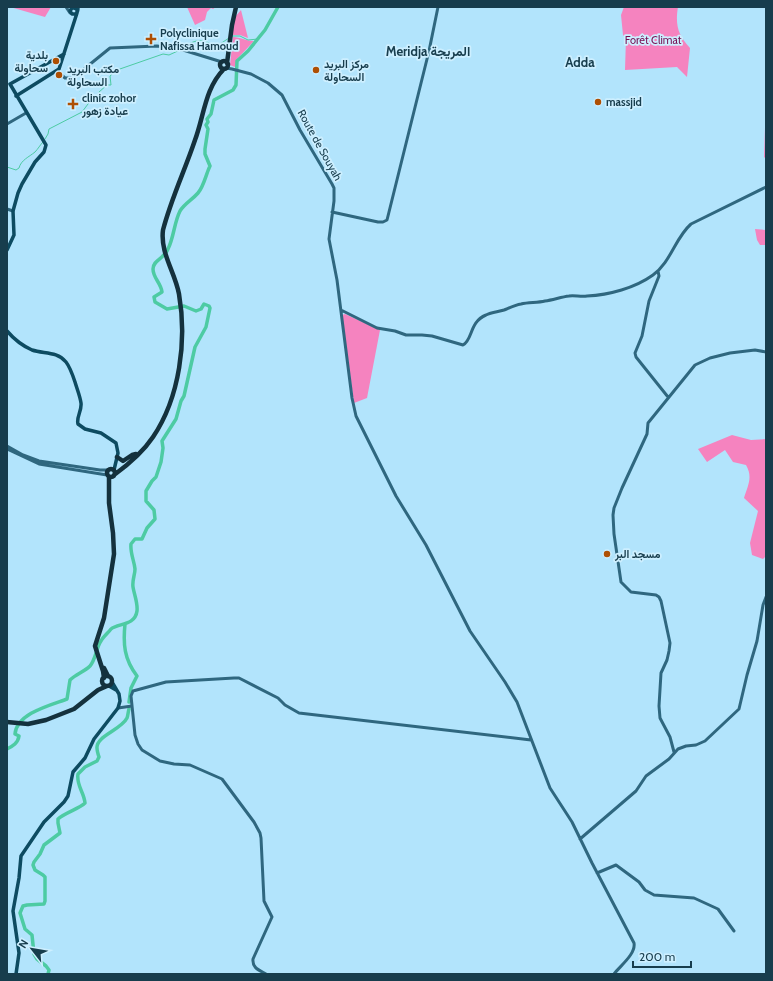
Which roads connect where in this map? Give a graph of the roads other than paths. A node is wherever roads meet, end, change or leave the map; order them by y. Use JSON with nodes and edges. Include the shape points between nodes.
{"nodes":[{"id":1,"x":78,"y":7,"type":"edge"},
{"id":2,"x":234,"y":7,"type":"edge"},
{"id":3,"x":438,"y":7,"type":"edge"},
{"id":4,"x":70,"y":9,"type":"edge"},
{"id":5,"x":77,"y":12,"type":"junction"},
{"id":6,"x":75,"y":20,"type":"junction"},
{"id":7,"x":64,"y":54,"type":"junction"},
{"id":8,"x":226,"y":66,"type":"junction"},
{"id":9,"x":57,"y":71,"type":"junction"},
{"id":10,"x":16,"y":96,"type":"junction"},
{"id":11,"x":26,"y":113,"type":"junction"},
{"id":12,"x":7,"y":124,"type":"edge"},
{"id":13,"x":766,"y":187,"type":"edge"},
{"id":14,"x":7,"y":209,"type":"edge"},
{"id":15,"x":13,"y":211,"type":"junction"},
{"id":16,"x":332,"y":212,"type":"junction"},
{"id":17,"x":7,"y":250,"type":"edge"},
{"id":18,"x":658,"y":271,"type":"junction"},
{"id":19,"x":179,"y":310,"type":"junction"},
{"id":20,"x":341,"y":310,"type":"junction"},
{"id":21,"x":7,"y":331,"type":"edge"},
{"id":22,"x":766,"y":352,"type":"edge"},
{"id":23,"x":668,"y":397,"type":"junction"},
{"id":24,"x":7,"y":446,"type":"edge"},
{"id":25,"x":7,"y":449,"type":"edge"},
{"id":26,"x":136,"y":454,"type":"junction"},
{"id":27,"x":117,"y":458,"type":"junction"},
{"id":28,"x":41,"y":463,"type":"junction"},
{"id":29,"x":111,"y":473,"type":"junction"},
{"id":30,"x":766,"y":597,"type":"edge"},
{"id":31,"x":96,"y":648,"type":"junction"},
{"id":32,"x":105,"y":679,"type":"junction"},
{"id":33,"x":109,"y":684,"type":"junction"},
{"id":34,"x":132,"y":706,"type":"junction"},
{"id":35,"x":118,"y":708,"type":"junction"},
{"id":36,"x":7,"y":720,"type":"edge"},
{"id":37,"x":24,"y":722,"type":"junction"},
{"id":38,"x":532,"y":740,"type":"junction"},
{"id":39,"x":674,"y":752,"type":"junction"},
{"id":40,"x":580,"y":839,"type":"junction"},
{"id":41,"x":597,"y":873,"type":"junction"},
{"id":42,"x":734,"y":931,"type":"dead end"},
{"id":43,"x":16,"y":974,"type":"edge"},
{"id":44,"x":266,"y":974,"type":"edge"},
{"id":45,"x":614,"y":974,"type":"edge"}],
"edges":[{"from":1,"to":5,"type":"main road"},
{"from":2,"to":8,"type":"highway"},
{"from":3,"to":16,"type":"street","via":[[387,220],[378,222]]},
{"from":4,"to":5,"type":"main road","via":[[76,8]]},
{"from":4,"to":5,"type":"main road","via":[[75,15]]},
{"from":4,"to":6,"type":"main road"},
{"from":5,"to":6,"type":"main road"},
{"from":6,"to":7,"type":"main road"},
{"from":7,"to":9,"type":"main road"},
{"from":7,"to":10,"type":"main road","via":[[10,84]]},
{"from":8,"to":9,"type":"street","name":"Route de Souyah","via":[[183,50],[155,45],[110,48],[73,78],[65,78]]},
{"from":8,"to":16,"type":"street","name":"Route de Souyah","via":[[262,80],[285,98],[300,130],[332,184]]},
{"from":8,"to":19,"type":"highway","via":[[204,99],[195,135],[162,222],[159,237]]},
{"from":9,"to":10,"type":"main road"},
{"from":10,"to":11,"type":"main road"},
{"from":11,"to":12,"type":"street"},
{"from":11,"to":15,"type":"main road","via":[[46,143],[44,152],[34,162],[22,184]]},
{"from":13,"to":18,"type":"street","via":[[691,224],[681,234]]},
{"from":14,"to":15,"type":"street"},
{"from":15,"to":17,"type":"main road","via":[[14,235]]},
{"from":16,"to":20,"type":"street","name":"Route de Souyah","via":[[329,239]]},
{"from":18,"to":20,"type":"street","via":[[635,284],[606,293],[570,295],[545,302],[519,304],[486,315],[475,324],[468,341],[463,345],[432,336],[406,335],[377,328]]},
{"from":18,"to":23,"type":"street","via":[[659,276],[649,301],[642,336],[635,353]]},
{"from":19,"to":26,"type":"highway","via":[[179,353],[171,388],[157,425]]},
{"from":19,"to":29,"type":"highway","via":[[182,358],[167,410],[149,443],[134,459]]},
{"from":20,"to":38,"type":"street","name":"Route de Souyah","via":[[356,416],[470,631],[517,702]]},
{"from":21,"to":27,"type":"main road","via":[[30,349],[56,354],[65,360],[81,402],[78,424],[112,440],[117,447]]},
{"from":22,"to":23,"type":"street","via":[[755,350],[710,358],[695,365]]},
{"from":23,"to":39,"type":"street","via":[[648,423],[647,434],[614,508],[613,520],[621,582],[631,592],[656,595],[661,601],[670,643],[667,660],[661,673],[660,718],[670,737]]},
{"from":24,"to":28,"type":"street"},
{"from":25,"to":28,"type":"street","via":[[28,460]]},
{"from":26,"to":27,"type":"highway","via":[[123,461]]},
{"from":26,"to":29,"type":"highway"},
{"from":27,"to":29,"type":"main road"},
{"from":28,"to":29,"type":"street"},
{"from":29,"to":31,"type":"highway","via":[[109,507],[114,554]]},
{"from":29,"to":31,"type":"highway","via":[[111,503],[117,549],[106,619]]},
{"from":30,"to":39,"type":"street","via":[[739,709],[705,741],[682,747]]},
{"from":31,"to":32,"type":"highway"},
{"from":32,"to":33,"type":"highway"},
{"from":32,"to":33,"type":"highway","via":[[111,678]]},
{"from":32,"to":37,"type":"highway","via":[[82,700],[65,711]]},
{"from":33,"to":35,"type":"main road","via":[[119,694]]},
{"from":33,"to":37,"type":"highway","via":[[66,713],[38,722]]},
{"from":34,"to":35,"type":"street"},
{"from":34,"to":38,"type":"street","via":[[133,691],[166,682],[240,678],[278,698],[299,713]]},
{"from":34,"to":44,"type":"street","via":[[136,738],[142,750],[160,761],[190,765],[222,779],[258,829],[264,902],[272,917],[253,964]]},
{"from":35,"to":43,"type":"main road","via":[[73,772],[68,796],[44,822],[21,856],[13,911],[18,953]]},
{"from":36,"to":37,"type":"highway"},
{"from":38,"to":40,"type":"street","name":"Route de Souyah","via":[[550,788],[566,811]]},
{"from":39,"to":40,"type":"street","via":[[669,759],[646,776],[636,791]]},
{"from":40,"to":41,"type":"street","name":"Route de Souyah"},
{"from":41,"to":42,"type":"street","via":[[616,865],[654,895],[703,901],[718,909]]},
{"from":41,"to":45,"type":"street","name":"Route de Souyah","via":[[635,947]]}]}
